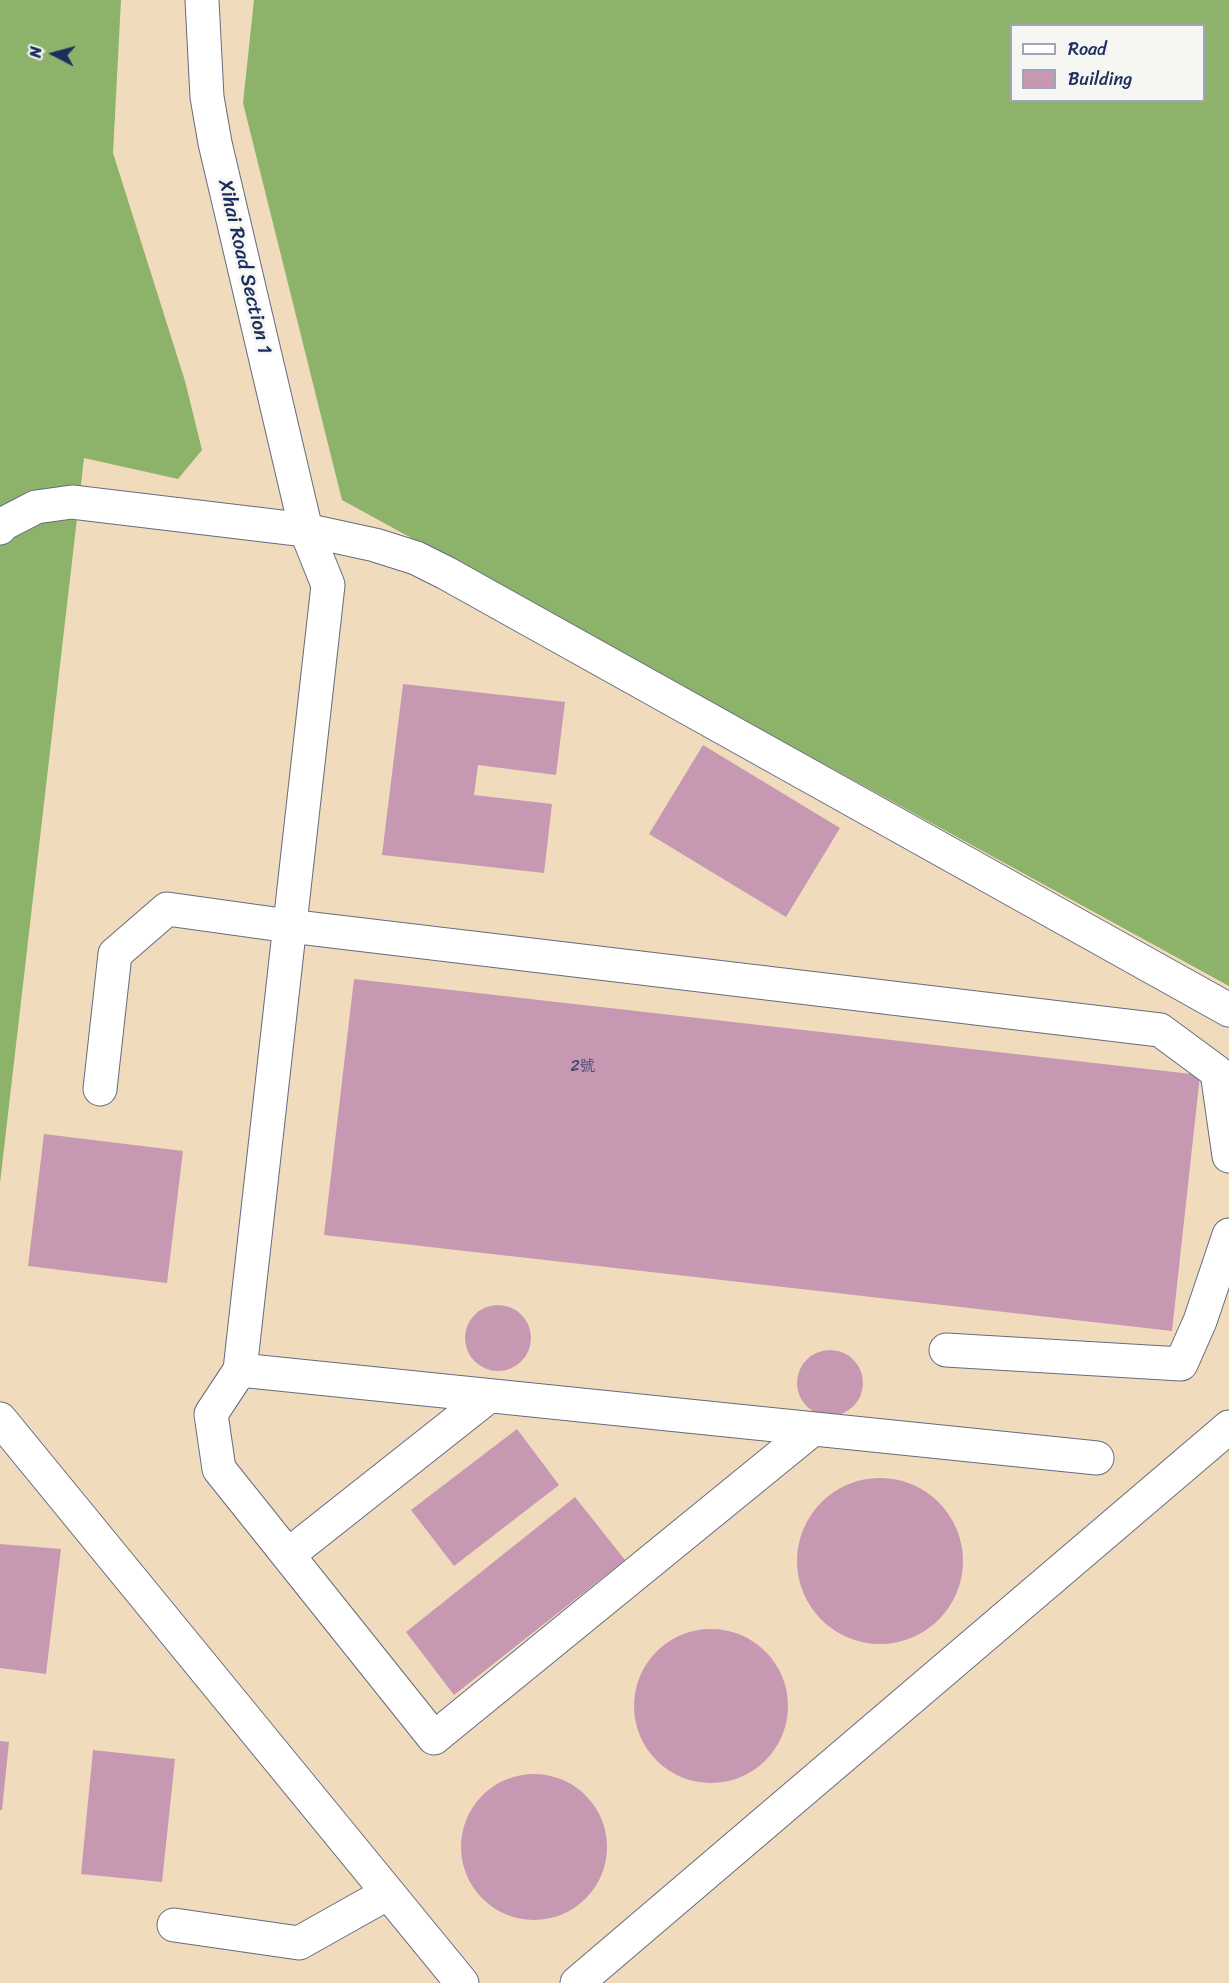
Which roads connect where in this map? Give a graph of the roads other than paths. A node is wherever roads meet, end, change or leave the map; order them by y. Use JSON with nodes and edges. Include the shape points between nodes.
{"nodes":[{"id":1,"x":202,"y":0,"type":"edge"},
{"id":2,"x":0,"y":528,"type":"edge"},
{"id":3,"x":306,"y":530,"type":"junction"},
{"id":4,"x":289,"y":926,"type":"junction"},
{"id":5,"x":1229,"y":1010,"type":"edge"},
{"id":6,"x":100,"y":1089,"type":"dead end"},
{"id":7,"x":1229,"y":1156,"type":"edge"},
{"id":8,"x":1229,"y":1235,"type":"edge"},
{"id":9,"x":946,"y":1350,"type":"dead end"},
{"id":10,"x":240,"y":1370,"type":"junction"},
{"id":11,"x":489,"y":1396,"type":"junction"},
{"id":12,"x":0,"y":1419,"type":"edge"},
{"id":13,"x":1229,"y":1427,"type":"edge"},
{"id":14,"x":813,"y":1429,"type":"junction"},
{"id":15,"x":1097,"y":1458,"type":"dead end"},
{"id":16,"x":288,"y":1555,"type":"junction"},
{"id":17,"x":388,"y":1893,"type":"junction"},
{"id":18,"x":174,"y":1925,"type":"dead end"},
{"id":19,"x":462,"y":1983,"type":"edge"},
{"id":20,"x":577,"y":1983,"type":"edge"}],
"edges":[{"from":1,"to":3,"type":"main road","name":"Xihai Road Section 1","via":[[207,97],[215,143]]},
{"from":2,"to":3,"type":"main road","via":[[36,507],[72,502]]},
{"from":3,"to":4,"type":"main road","name":"Xihai Road Section 1","via":[[328,585]]},
{"from":3,"to":5,"type":"main road","via":[[375,545],[446,573]]},
{"from":4,"to":6,"type":"main road","via":[[167,909],[115,954]]},
{"from":4,"to":7,"type":"main road","via":[[1160,1030],[1218,1072]]},
{"from":4,"to":10,"type":"main road","name":"Xihai Road Section 1"},
{"from":8,"to":9,"type":"main road","via":[[1181,1364]]},
{"from":10,"to":11,"type":"main road"},
{"from":10,"to":16,"type":"main road","via":[[211,1414],[219,1469]]},
{"from":11,"to":14,"type":"main road"},
{"from":11,"to":16,"type":"main road"},
{"from":12,"to":17,"type":"main road"},
{"from":13,"to":20,"type":"main road"},
{"from":14,"to":15,"type":"main road"},
{"from":14,"to":16,"type":"main road","via":[[434,1738]]},
{"from":17,"to":18,"type":"main road","via":[[299,1943]]},
{"from":17,"to":19,"type":"main road"}]}
